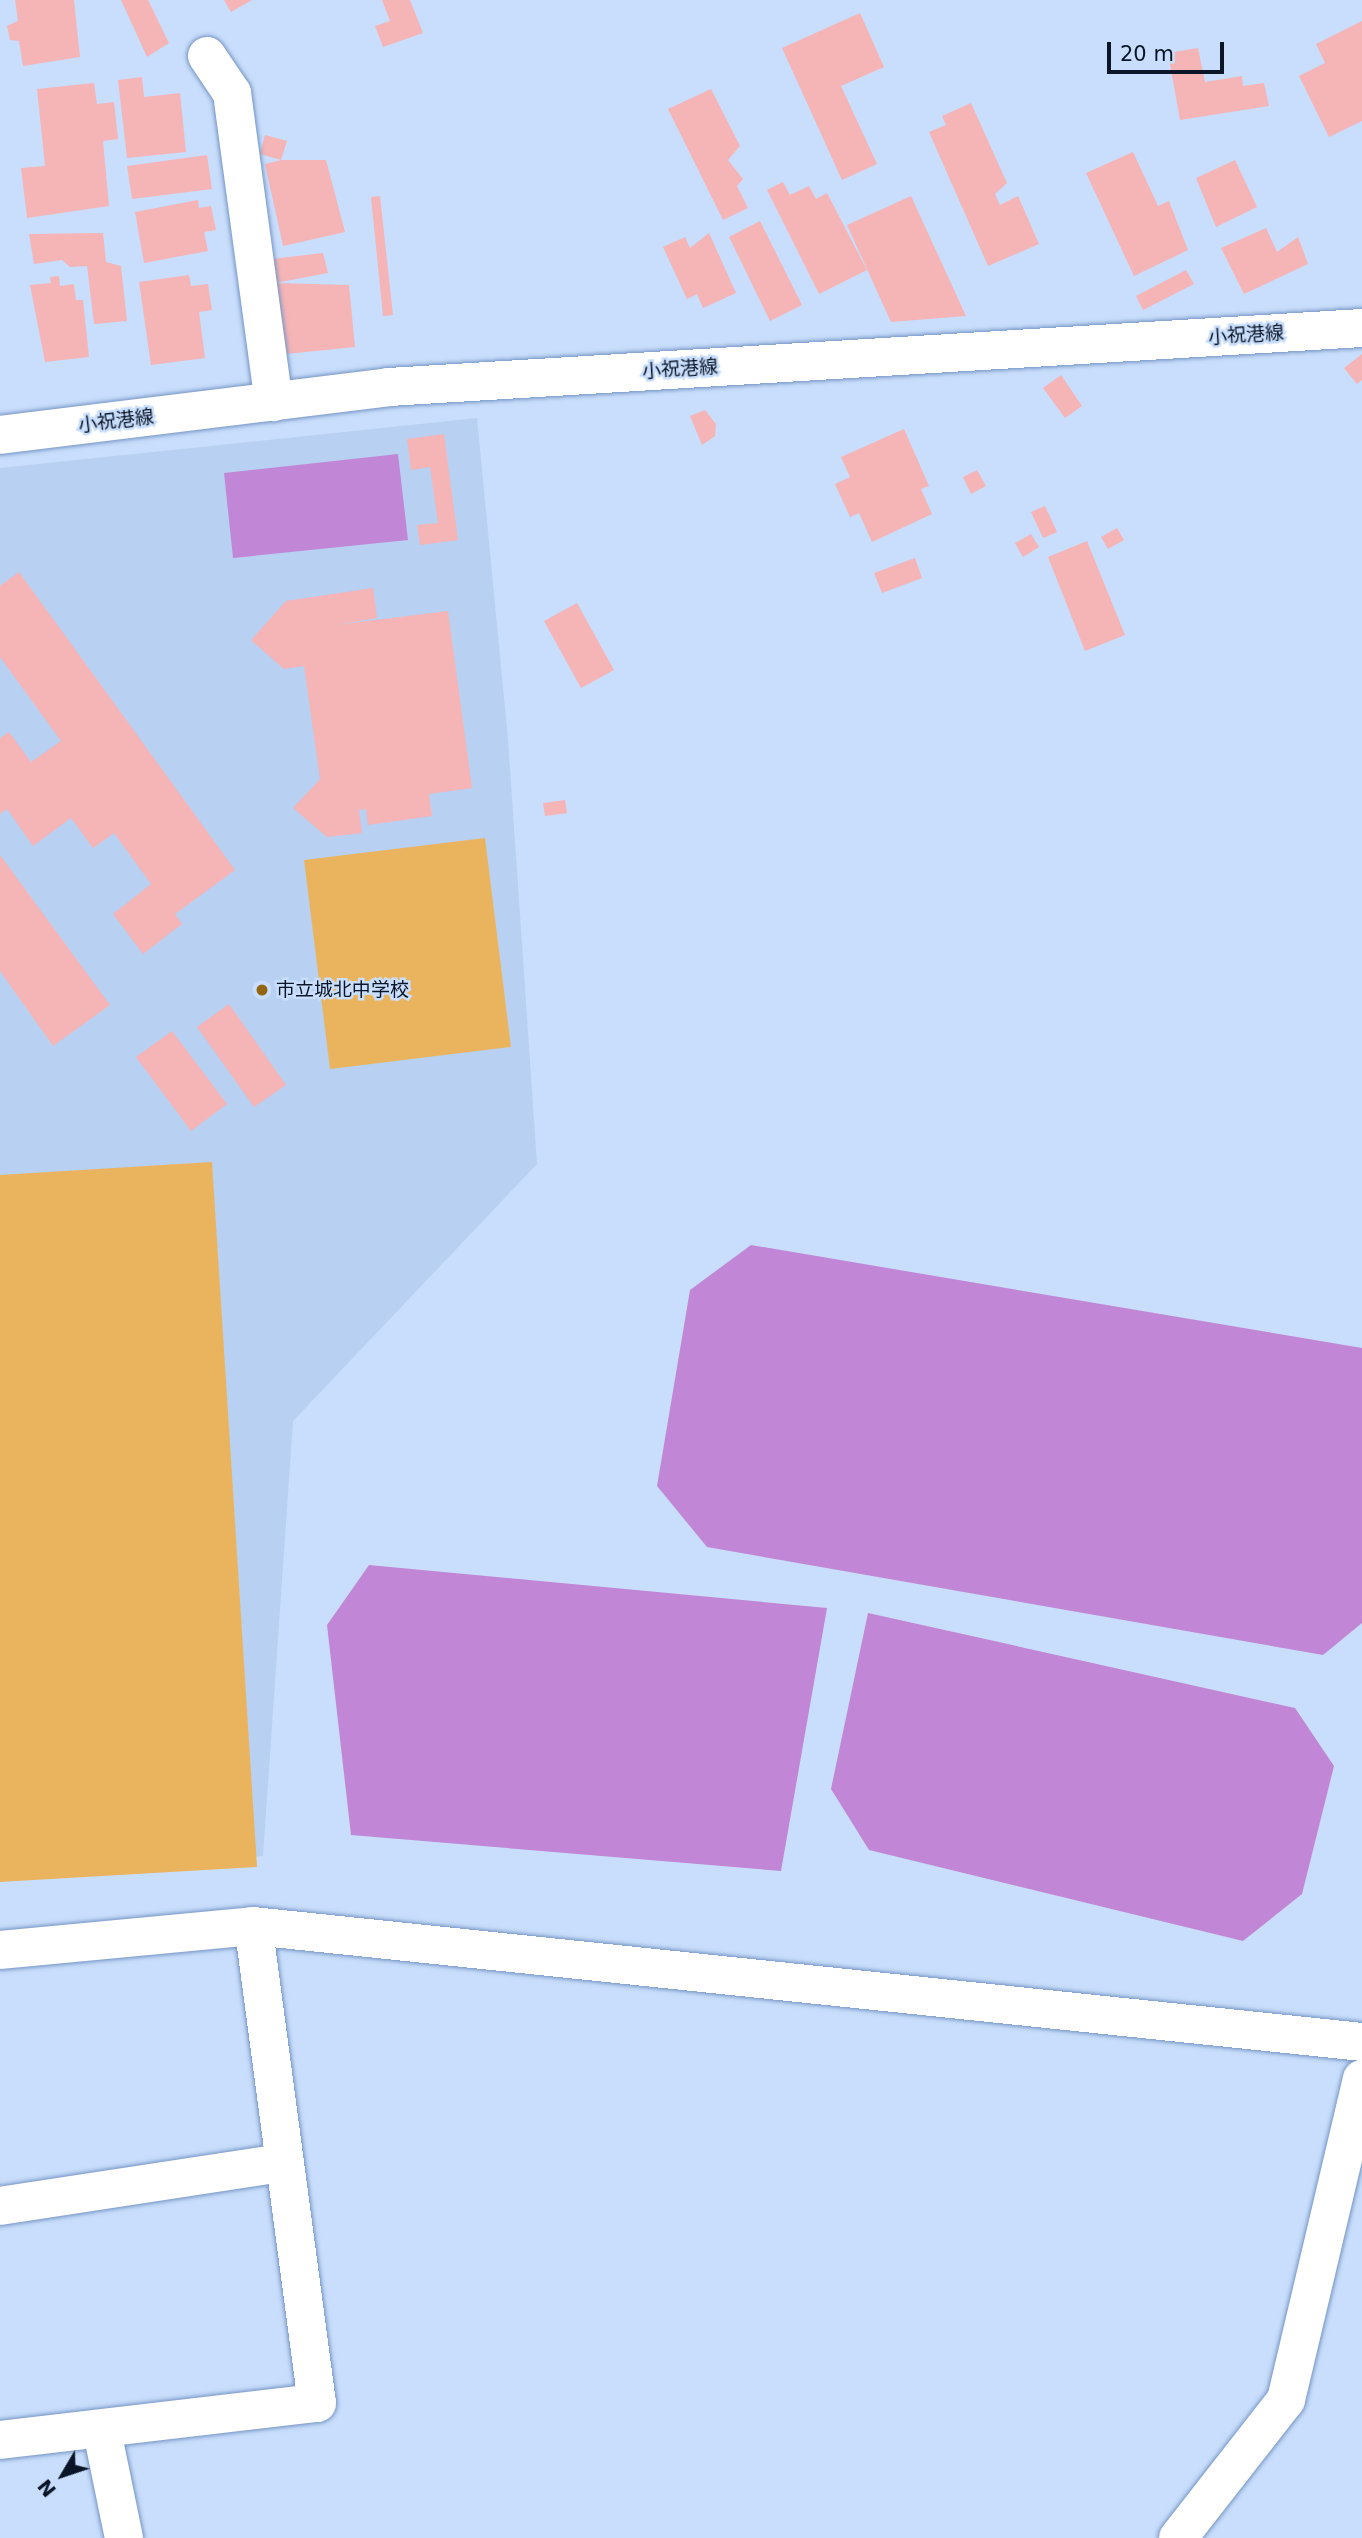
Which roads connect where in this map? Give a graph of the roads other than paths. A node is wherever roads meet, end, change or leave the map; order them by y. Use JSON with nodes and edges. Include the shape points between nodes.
{"nodes":[{"id":1,"x":207,"y":55,"type":"dead end"},
{"id":2,"x":1362,"y":328,"type":"edge"},
{"id":3,"x":274,"y":402,"type":"junction"},
{"id":4,"x":0,"y":435,"type":"edge"},
{"id":5,"x":253,"y":1926,"type":"junction"},
{"id":6,"x":0,"y":1950,"type":"edge"},
{"id":7,"x":1362,"y":2042,"type":"edge"},
{"id":8,"x":1362,"y":2079,"type":"edge"},
{"id":9,"x":281,"y":2163,"type":"junction"},
{"id":10,"x":0,"y":2206,"type":"edge"},
{"id":11,"x":102,"y":2431,"type":"junction"},
{"id":12,"x":0,"y":2440,"type":"edge"},
{"id":13,"x":124,"y":2538,"type":"edge"},
{"id":14,"x":1178,"y":2538,"type":"edge"}],
"edges":[{"from":1,"to":3,"type":"street","via":[[232,93]]},
{"from":2,"to":3,"type":"street","name":"小祝港線","via":[[388,387]]},
{"from":3,"to":4,"type":"street","name":"小祝港線"},
{"from":5,"to":6,"type":"street"},
{"from":5,"to":7,"type":"street"},
{"from":5,"to":9,"type":"street"},
{"from":8,"to":14,"type":"street","via":[[1286,2400]]},
{"from":9,"to":10,"type":"street"},
{"from":9,"to":11,"type":"street","via":[[317,2403]]},
{"from":11,"to":12,"type":"street"},
{"from":11,"to":13,"type":"street"}]}
